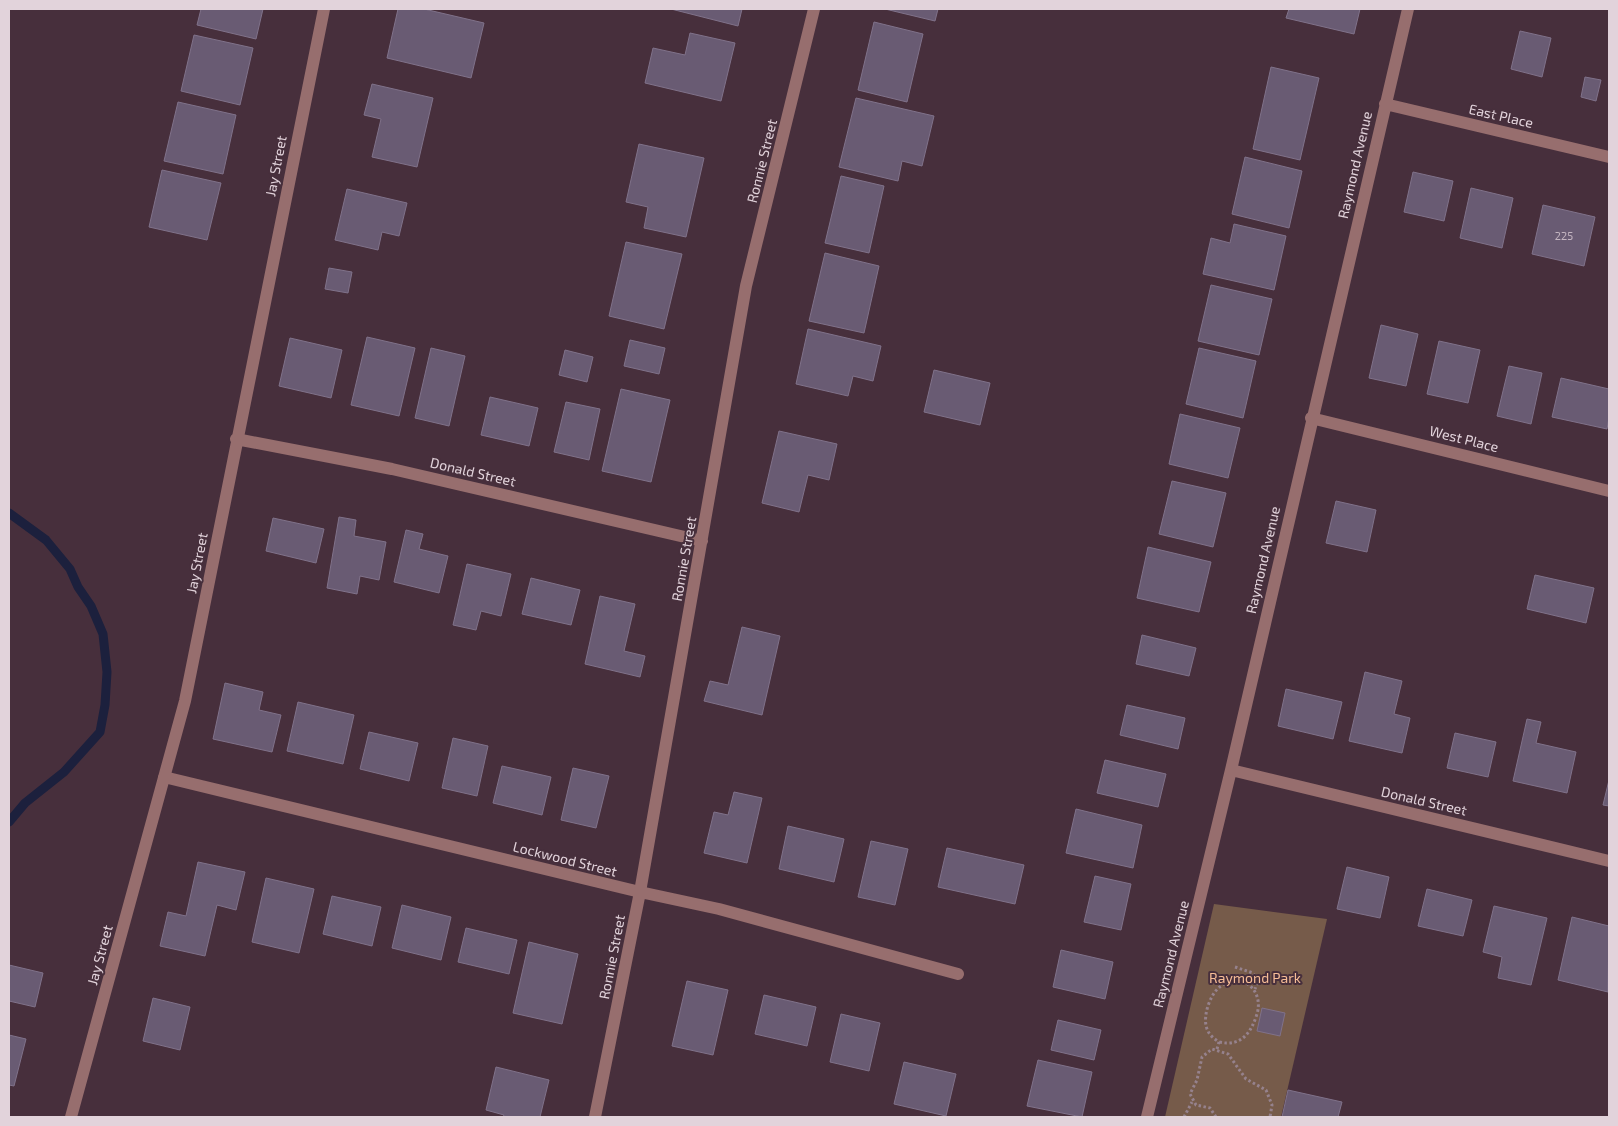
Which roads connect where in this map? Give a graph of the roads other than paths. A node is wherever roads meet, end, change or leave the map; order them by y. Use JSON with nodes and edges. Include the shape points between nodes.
{"nodes":[{"id":1,"x":324,"y":9,"type":"edge"},
{"id":2,"x":814,"y":9,"type":"edge"},
{"id":3,"x":1408,"y":9,"type":"edge"},
{"id":4,"x":1385,"y":104,"type":"junction"},
{"id":5,"x":1609,"y":157,"type":"edge"},
{"id":6,"x":1311,"y":418,"type":"junction"},
{"id":7,"x":236,"y":439,"type":"junction"},
{"id":8,"x":1609,"y":490,"type":"edge"},
{"id":9,"x":702,"y":541,"type":"junction"},
{"id":10,"x":1231,"y":770,"type":"junction"},
{"id":11,"x":164,"y":777,"type":"junction"},
{"id":12,"x":1609,"y":861,"type":"edge"},
{"id":13,"x":640,"y":892,"type":"junction"},
{"id":14,"x":958,"y":974,"type":"dead end"},
{"id":15,"x":72,"y":1117,"type":"edge"},
{"id":16,"x":595,"y":1117,"type":"edge"},
{"id":17,"x":1147,"y":1117,"type":"edge"}],
"edges":[{"from":1,"to":7,"type":"street","name":"Jay Street"},
{"from":2,"to":9,"type":"street","name":"Ronnie Street","via":[[746,286]]},
{"from":3,"to":4,"type":"street","name":"Raymond Avenue"},
{"from":4,"to":5,"type":"street","name":"East Place"},
{"from":4,"to":6,"type":"street","name":"Raymond Avenue"},
{"from":6,"to":8,"type":"street","name":"West Place"},
{"from":6,"to":10,"type":"street","name":"Raymond Avenue"},
{"from":7,"to":9,"type":"street","name":"Donald Street","via":[[392,469]]},
{"from":7,"to":11,"type":"street","name":"Jay Street","via":[[185,701]]},
{"from":9,"to":13,"type":"street","name":"Ronnie Street"},
{"from":10,"to":12,"type":"street","name":"Donald Street"},
{"from":10,"to":17,"type":"street","name":"Raymond Avenue"},
{"from":11,"to":13,"type":"street","name":"Lockwood Street"},
{"from":11,"to":15,"type":"street","name":"Jay Street"},
{"from":13,"to":14,"type":"street","name":"Lockwood Street","via":[[719,909]]},
{"from":13,"to":16,"type":"street","name":"Ronnie Street"}]}
